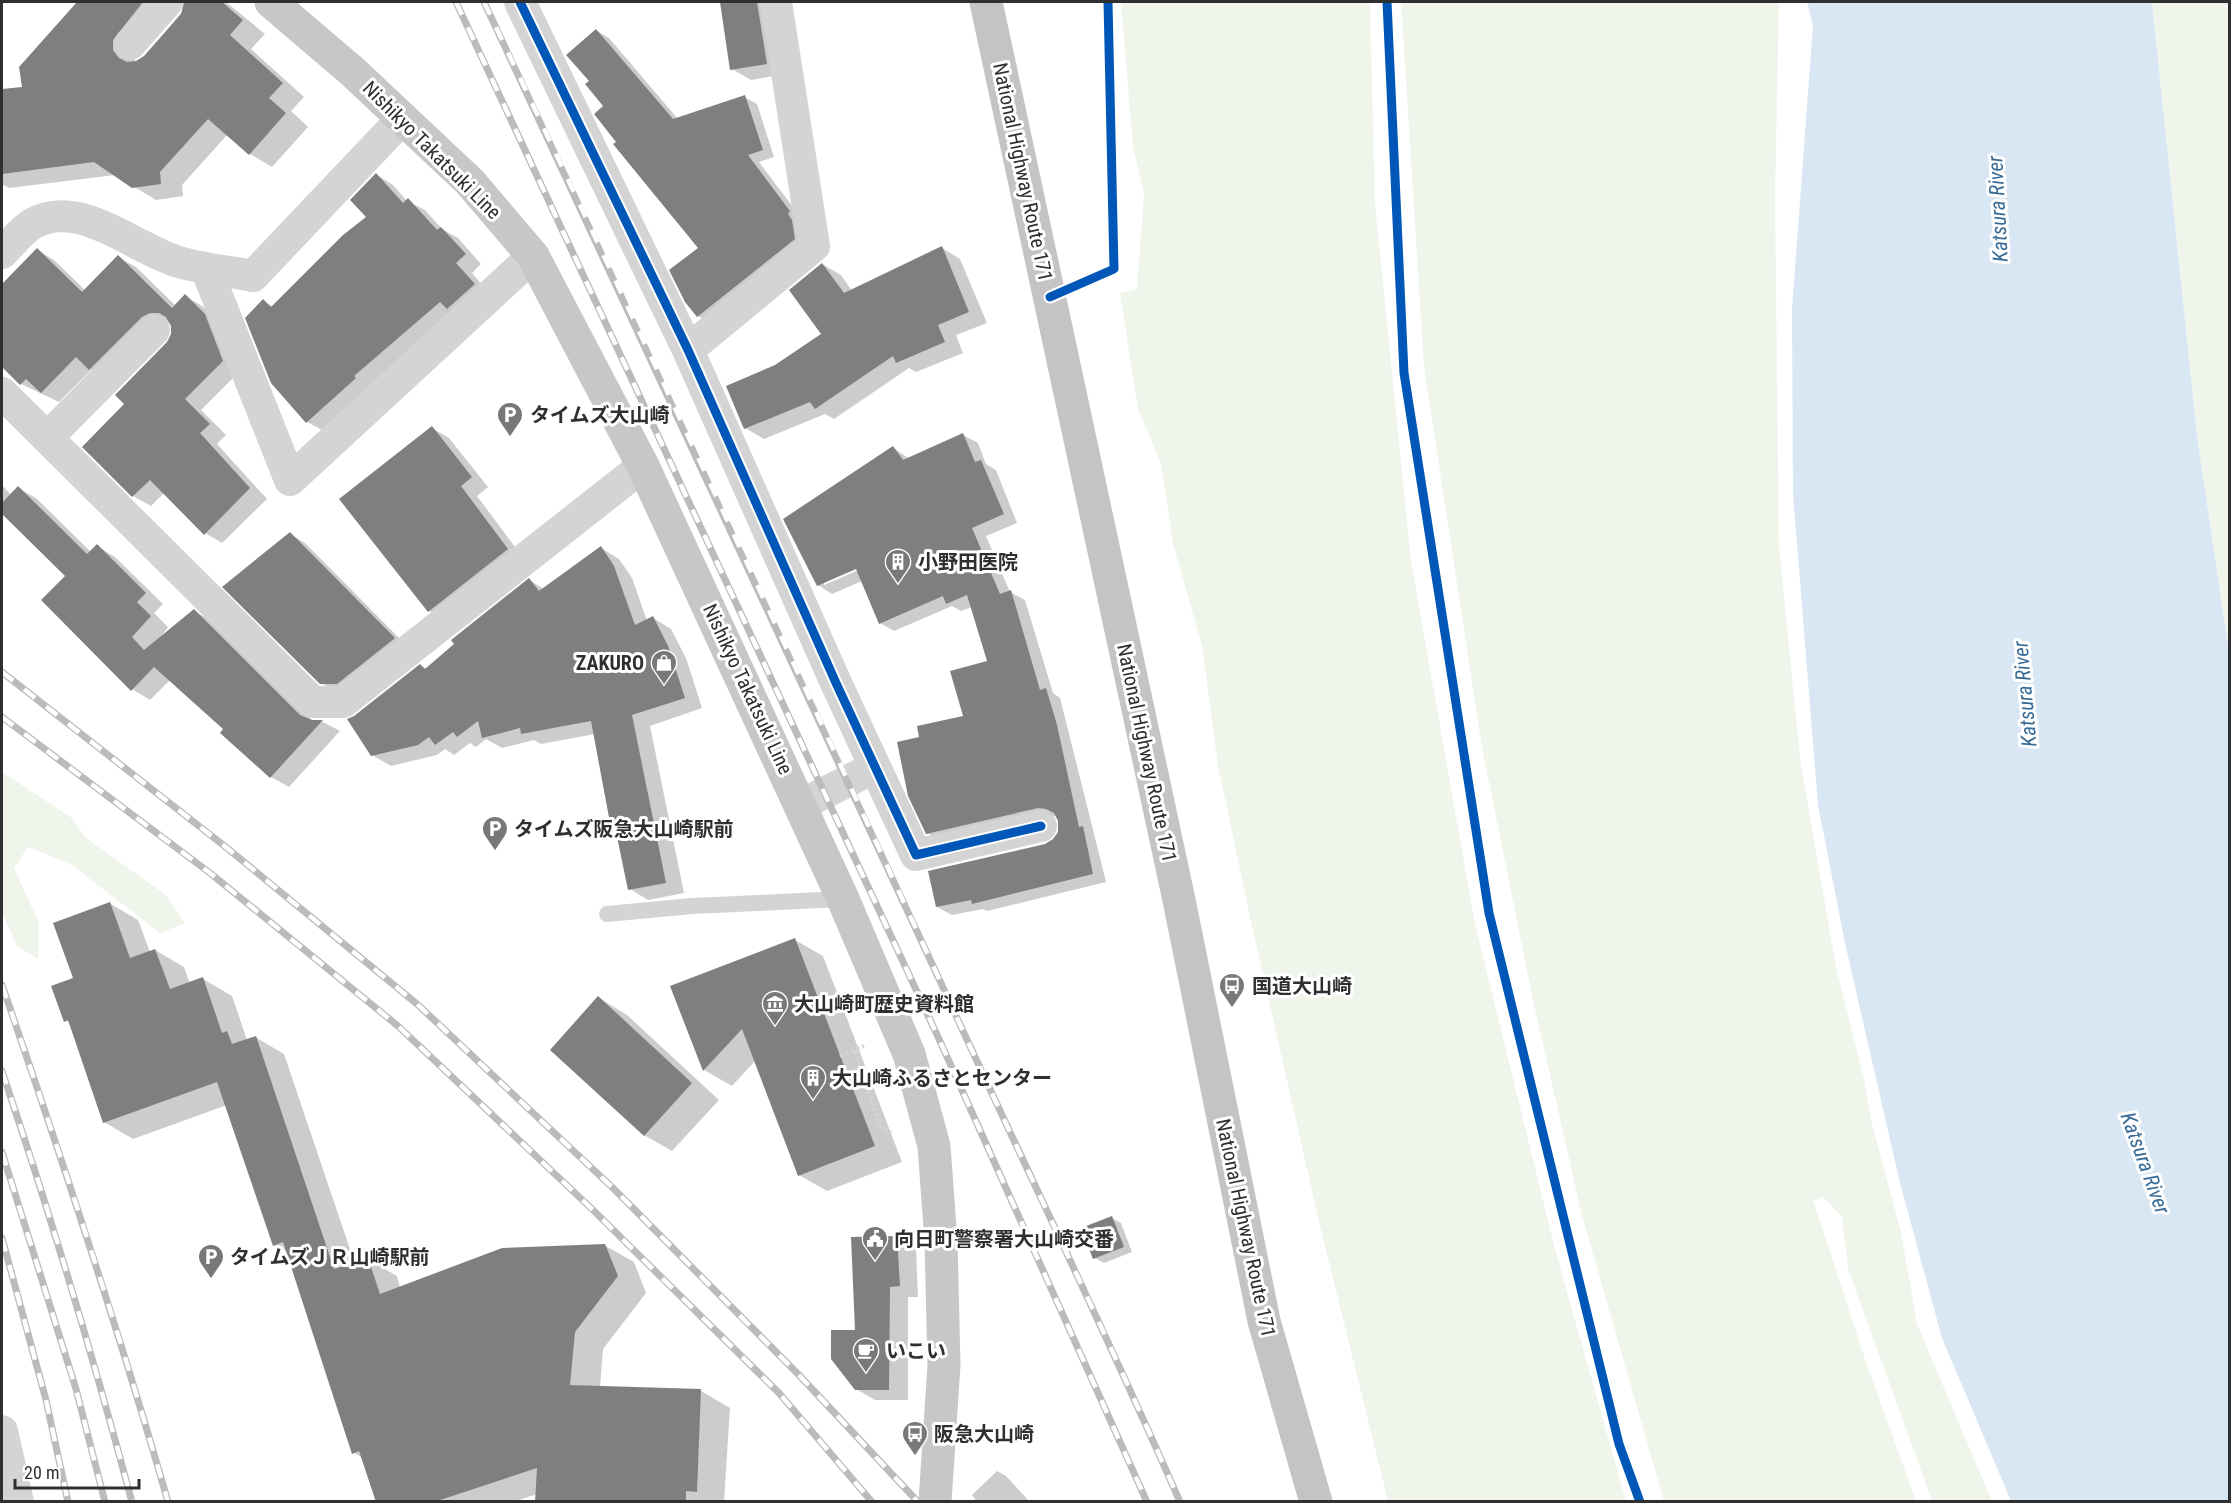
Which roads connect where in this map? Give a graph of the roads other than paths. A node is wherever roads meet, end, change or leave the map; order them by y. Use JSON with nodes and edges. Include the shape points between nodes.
{"nodes":[{"id":1,"x":167,"y":2,"type":"edge"},
{"id":2,"x":271,"y":2,"type":"edge"},
{"id":3,"x":520,"y":2,"type":"edge"},
{"id":4,"x":776,"y":2,"type":"edge"},
{"id":5,"x":986,"y":2,"type":"edge"},
{"id":6,"x":130,"y":45,"type":"dead end"},
{"id":7,"x":403,"y":118,"type":"junction"},
{"id":8,"x":2,"y":253,"type":"edge"},
{"id":9,"x":533,"y":256,"type":"junction"},
{"id":10,"x":206,"y":268,"type":"junction"},
{"id":11,"x":154,"y":330,"type":"dead end"},
{"id":12,"x":688,"y":350,"type":"junction"},
{"id":13,"x":2,"y":393,"type":"edge"},
{"id":14,"x":47,"y":438,"type":"junction"},
{"id":15,"x":643,"y":465,"type":"junction"},
{"id":16,"x":875,"y":767,"type":"junction"},
{"id":17,"x":801,"y":805,"type":"junction"},
{"id":18,"x":1041,"y":826,"type":"dead end"},
{"id":19,"x":843,"y":898,"type":"junction"},
{"id":20,"x":607,"y":914,"type":"dead end"},
{"id":21,"x":2,"y":1431,"type":"edge"},
{"id":22,"x":18,"y":1502,"type":"edge"},
{"id":23,"x":935,"y":1502,"type":"edge"},
{"id":24,"x":1316,"y":1502,"type":"edge"}],
"edges":[{"from":1,"to":6,"type":"street"},
{"from":2,"to":7,"type":"main road","name":"Nishikyo Takatsuki Line"},
{"from":3,"to":12,"type":"street"},
{"from":4,"to":12,"type":"street","via":[[814,246]]},
{"from":5,"to":24,"type":"highway","name":"National Highway Route 171","via":[[1177,889],[1264,1322]]},
{"from":7,"to":9,"type":"main road","name":"Nishikyo Takatsuki Line","via":[[470,182]]},
{"from":7,"to":10,"type":"street","via":[[253,276]]},
{"from":8,"to":10,"type":"street","via":[[30,225],[59,216],[94,222],[166,257]]},
{"from":9,"to":10,"type":"street","via":[[290,480]]},
{"from":9,"to":15,"type":"main road","name":"Nishikyo Takatsuki Line"},
{"from":11,"to":14,"type":"street"},
{"from":12,"to":16,"type":"street"},
{"from":13,"to":14,"type":"street"},
{"from":14,"to":15,"type":"street","via":[[313,702],[325,704],[343,702]]},
{"from":15,"to":17,"type":"main road","name":"Nishikyo Takatsuki Line"},
{"from":16,"to":17,"type":"street"},
{"from":16,"to":18,"type":"street","via":[[916,855]]},
{"from":17,"to":19,"type":"main road","name":"Nishikyo Takatsuki Line"},
{"from":19,"to":20,"type":"lane"},
{"from":19,"to":23,"type":"main road","name":"Nishikyo Takatsuki Line","via":[[909,1054],[934,1146],[944,1365]]},
{"from":21,"to":22,"type":"street"}]}
